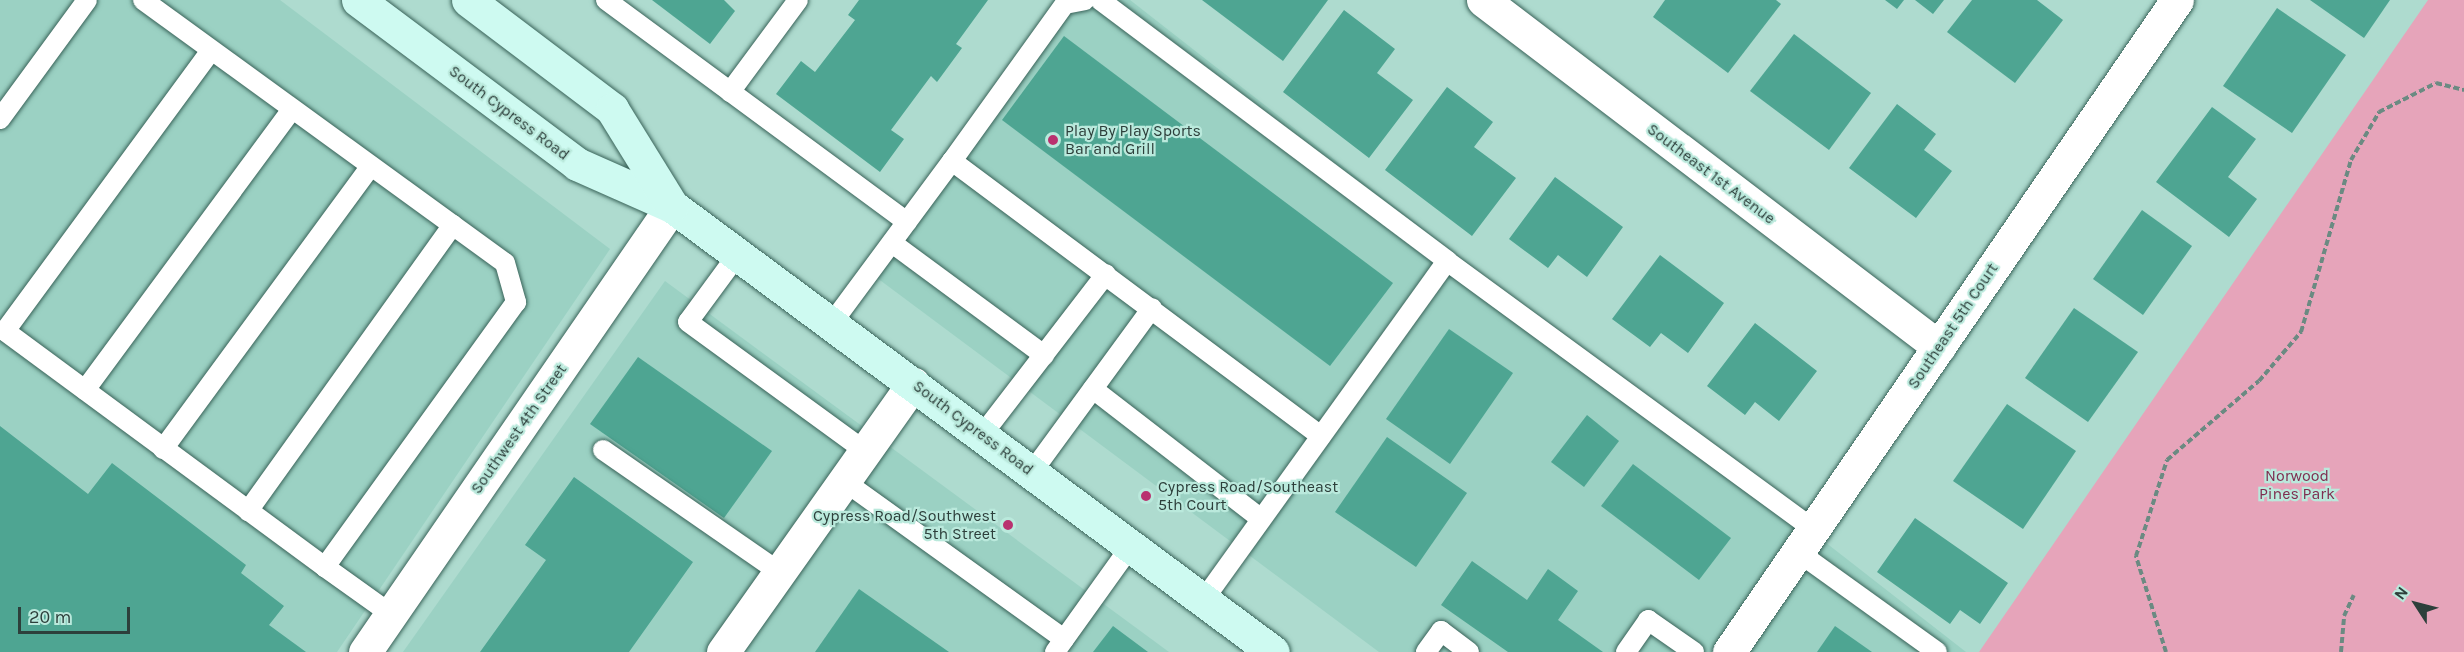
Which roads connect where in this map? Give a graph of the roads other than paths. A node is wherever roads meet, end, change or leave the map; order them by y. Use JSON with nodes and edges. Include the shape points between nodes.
{"nodes":[{"id":1,"x":87,"y":0,"type":"edge"},
{"id":2,"x":143,"y":0,"type":"edge"},
{"id":3,"x":358,"y":0,"type":"edge"},
{"id":4,"x":468,"y":0,"type":"edge"},
{"id":5,"x":606,"y":0,"type":"edge"},
{"id":6,"x":798,"y":0,"type":"edge"},
{"id":7,"x":1085,"y":0,"type":"edge"},
{"id":8,"x":1100,"y":0,"type":"edge"},
{"id":9,"x":1483,"y":0,"type":"edge"},
{"id":10,"x":2177,"y":0,"type":"edge"},
{"id":11,"x":211,"y":51,"type":"junction"},
{"id":12,"x":730,"y":92,"type":"junction"},
{"id":13,"x":292,"y":109,"type":"junction"},
{"id":14,"x":0,"y":118,"type":"edge"},
{"id":15,"x":952,"y":160,"type":"junction"},
{"id":16,"x":371,"y":166,"type":"junction"},
{"id":17,"x":672,"y":206,"type":"junction"},
{"id":18,"x":907,"y":222,"type":"junction"},
{"id":19,"x":453,"y":225,"type":"junction"},
{"id":20,"x":892,"y":243,"type":"junction"},
{"id":21,"x":738,"y":254,"type":"junction"},
{"id":22,"x":1447,"y":261,"type":"junction"},
{"id":23,"x":1106,"y":274,"type":"junction"},
{"id":24,"x":1152,"y":308,"type":"junction"},
{"id":25,"x":832,"y":323,"type":"junction"},
{"id":26,"x":2,"y":333,"type":"edge"},
{"id":27,"x":1939,"y":347,"type":"junction"},
{"id":28,"x":1044,"y":355,"type":"junction"},
{"id":29,"x":913,"y":384,"type":"junction"},
{"id":30,"x":1093,"y":389,"type":"junction"},
{"id":31,"x":85,"y":390,"type":"junction"},
{"id":32,"x":982,"y":435,"type":"junction"},
{"id":33,"x":1321,"y":436,"type":"junction"},
{"id":34,"x":164,"y":448,"type":"junction"},
{"id":35,"x":603,"y":450,"type":"dead end"},
{"id":36,"x":865,"y":451,"type":"junction"},
{"id":37,"x":1032,"y":472,"type":"junction"},
{"id":38,"x":844,"y":481,"type":"junction"},
{"id":39,"x":248,"y":511,"type":"junction"},
{"id":40,"x":1261,"y":519,"type":"junction"},
{"id":41,"x":1806,"y":541,"type":"junction"},
{"id":42,"x":1131,"y":546,"type":"junction"},
{"id":43,"x":325,"y":567,"type":"junction"},
{"id":44,"x":779,"y":572,"type":"junction"},
{"id":45,"x":1203,"y":600,"type":"junction"},
{"id":46,"x":392,"y":614,"type":"junction"},
{"id":47,"x":1060,"y":646,"type":"edge"},
{"id":48,"x":365,"y":652,"type":"edge"},
{"id":49,"x":723,"y":652,"type":"edge"},
{"id":50,"x":1273,"y":652,"type":"edge"},
{"id":51,"x":1426,"y":652,"type":"edge"},
{"id":52,"x":1469,"y":652,"type":"edge"},
{"id":53,"x":1626,"y":652,"type":"edge"},
{"id":54,"x":1694,"y":652,"type":"edge"},
{"id":55,"x":1729,"y":652,"type":"edge"},
{"id":56,"x":1937,"y":652,"type":"edge"}],
"edges":[{"from":1,"to":14,"type":"lane"},
{"from":2,"to":11,"type":"lane"},
{"from":3,"to":17,"type":"street","name":"South Cypress Road","via":[[577,164]]},
{"from":4,"to":17,"type":"street","name":"South Cypress Road","via":[[612,109]]},
{"from":5,"to":12,"type":"lane"},
{"from":6,"to":12,"type":"lane"},
{"from":7,"to":15,"type":"lane","via":[[1065,4]]},
{"from":8,"to":22,"type":"lane"},
{"from":9,"to":27,"type":"street","name":"Southeast 1st Avenue"},
{"from":10,"to":27,"type":"street","name":"Southeast 5th Court"},
{"from":11,"to":13,"type":"lane"},
{"from":11,"to":26,"type":"lane"},
{"from":12,"to":18,"type":"lane"},
{"from":13,"to":16,"type":"lane"},
{"from":13,"to":31,"type":"lane"},
{"from":15,"to":18,"type":"lane"},
{"from":15,"to":23,"type":"lane"},
{"from":16,"to":19,"type":"lane"},
{"from":16,"to":34,"type":"lane"},
{"from":17,"to":21,"type":"street","name":"South Cypress Road"},
{"from":17,"to":46,"type":"street","name":"Southwest 4th Street"},
{"from":18,"to":20,"type":"lane"},
{"from":19,"to":39,"type":"lane"},
{"from":19,"to":43,"type":"lane","via":[[505,263],[516,302]]},
{"from":20,"to":25,"type":"lane"},
{"from":20,"to":28,"type":"lane"},
{"from":21,"to":25,"type":"street","name":"South Cypress Road"},
{"from":21,"to":36,"type":"lane","via":[[688,322]]},
{"from":22,"to":33,"type":"lane"},
{"from":22,"to":41,"type":"lane"},
{"from":23,"to":24,"type":"lane"},
{"from":23,"to":28,"type":"lane"},
{"from":24,"to":30,"type":"lane"},
{"from":24,"to":33,"type":"lane"},
{"from":25,"to":29,"type":"street","name":"South Cypress Road"},
{"from":26,"to":31,"type":"lane"},
{"from":27,"to":41,"type":"street","name":"Southeast 5th Court"},
{"from":28,"to":32,"type":"lane"},
{"from":29,"to":32,"type":"street","name":"South Cypress Road"},
{"from":29,"to":36,"type":"street"},
{"from":30,"to":37,"type":"lane"},
{"from":30,"to":40,"type":"lane"},
{"from":31,"to":34,"type":"lane"},
{"from":32,"to":37,"type":"street","name":"South Cypress Road"},
{"from":33,"to":40,"type":"lane"},
{"from":34,"to":39,"type":"lane"},
{"from":35,"to":44,"type":"lane"},
{"from":36,"to":38,"type":"street"},
{"from":37,"to":42,"type":"street","name":"South Cypress Road"},
{"from":38,"to":44,"type":"street"},
{"from":38,"to":47,"type":"lane"},
{"from":39,"to":43,"type":"lane"},
{"from":40,"to":45,"type":"lane"},
{"from":41,"to":55,"type":"street","name":"Southeast 5th Court"},
{"from":41,"to":56,"type":"lane"},
{"from":42,"to":45,"type":"street","name":"South Cypress Road"},
{"from":42,"to":47,"type":"lane"},
{"from":43,"to":46,"type":"lane"},
{"from":44,"to":49,"type":"street"},
{"from":45,"to":50,"type":"street","name":"South Cypress Road"},
{"from":46,"to":48,"type":"street","name":"Southwest 4th Street"},
{"from":51,"to":52,"type":"lane","via":[[1441,631]]},
{"from":53,"to":54,"type":"lane","via":[[1648,620]]}]}
